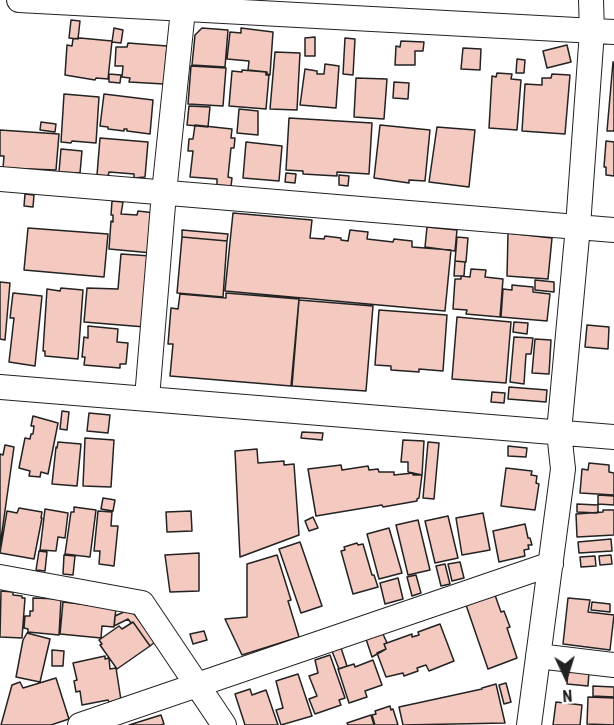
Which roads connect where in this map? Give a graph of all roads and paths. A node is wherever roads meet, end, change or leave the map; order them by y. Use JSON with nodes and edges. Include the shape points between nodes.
{"nodes":[{"id":1,"x":19,"y":0,"type":"edge"},
{"id":2,"x":591,"y":0,"type":"edge"},
{"id":3,"x":183,"y":10,"type":"junction"},
{"id":4,"x":603,"y":32,"type":"edge"},
{"id":5,"x":0,"y":179,"type":"edge"},
{"id":6,"x":164,"y":193,"type":"junction"},
{"id":7,"x":578,"y":226,"type":"junction"},
{"id":8,"x":614,"y":230,"type":"edge"},
{"id":9,"x":0,"y":387,"type":"edge"},
{"id":10,"x":147,"y":398,"type":"junction"},
{"id":11,"x":560,"y":432,"type":"junction"},
{"id":12,"x":614,"y":437,"type":"edge"},
{"id":13,"x":551,"y":564,"type":"junction"},
{"id":14,"x":0,"y":577,"type":"edge"},
{"id":15,"x":538,"y":656,"type":"junction"},
{"id":16,"x":614,"y":665,"type":"edge"},
{"id":17,"x":196,"y":685,"type":"junction"},
{"id":18,"x":80,"y":725,"type":"edge"},
{"id":19,"x":224,"y":725,"type":"edge"},
{"id":20,"x":529,"y":725,"type":"edge"}],
"edges":[{"from":1,"to":3,"type":"street"},
{"from":2,"to":4,"type":"street"},
{"from":3,"to":4,"type":"street"},
{"from":3,"to":6,"type":"street"},
{"from":4,"to":7,"type":"street"},
{"from":5,"to":6,"type":"street"},
{"from":6,"to":7,"type":"street"},
{"from":6,"to":10,"type":"street"},
{"from":7,"to":8,"type":"street"},
{"from":7,"to":11,"type":"street"},
{"from":9,"to":10,"type":"street"},
{"from":10,"to":11,"type":"street"},
{"from":11,"to":12,"type":"street"},
{"from":11,"to":13,"type":"street","via":[[563,469]]},
{"from":13,"to":15,"type":"street"},
{"from":13,"to":17,"type":"street"},
{"from":14,"to":17,"type":"street","via":[[142,603]]},
{"from":15,"to":16,"type":"street"},
{"from":15,"to":20,"type":"street"},
{"from":17,"to":18,"type":"street"},
{"from":17,"to":19,"type":"street"}]}
